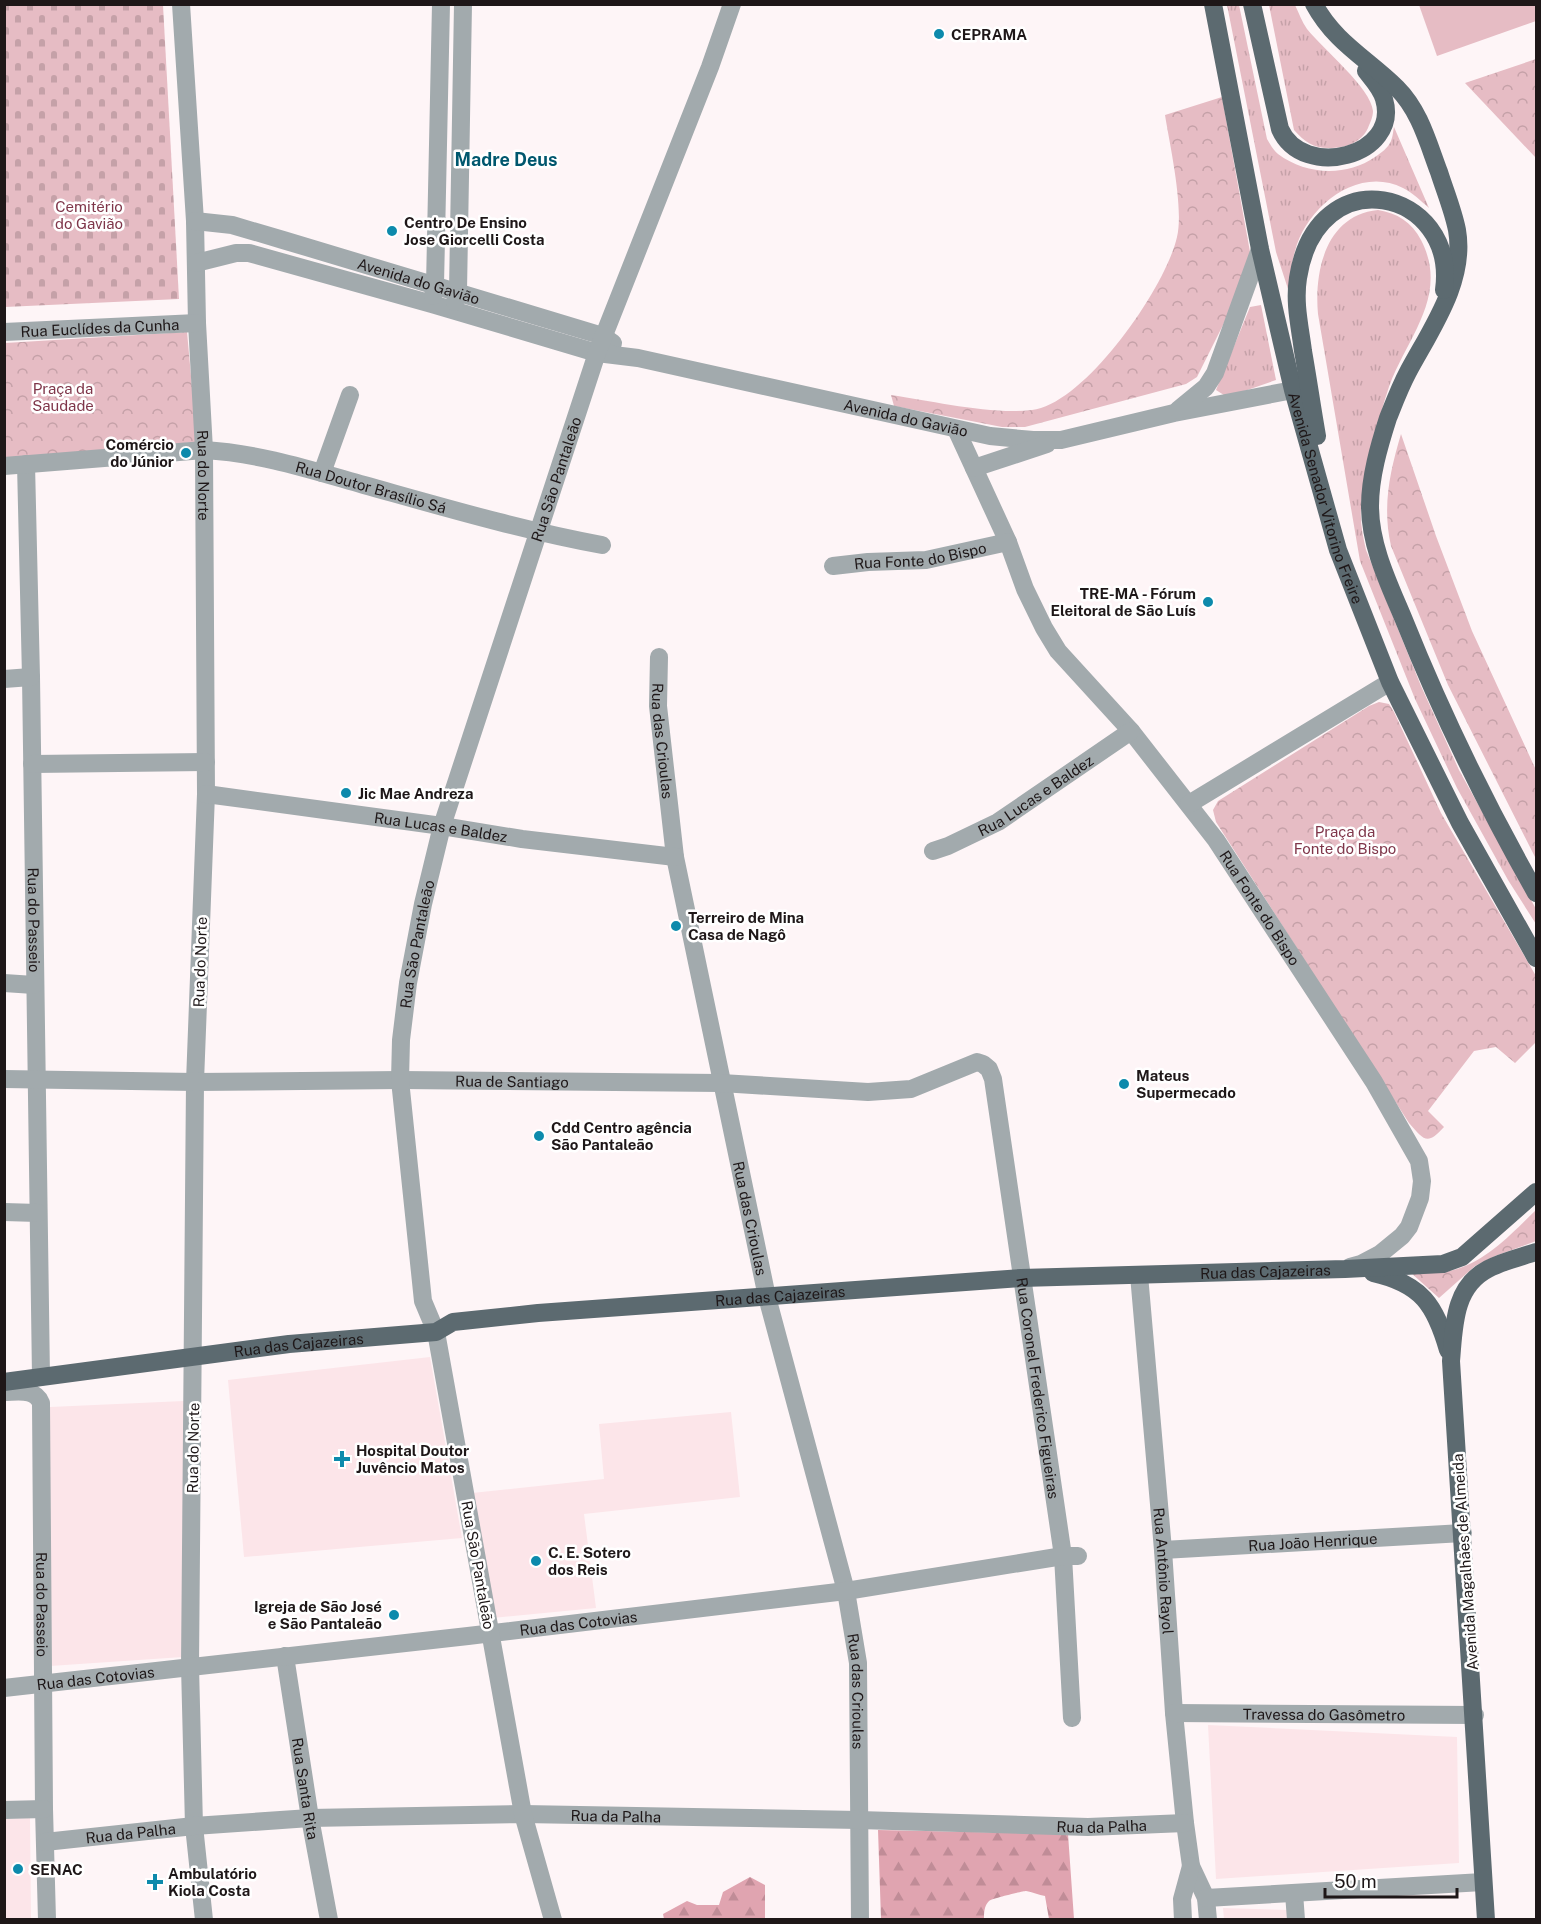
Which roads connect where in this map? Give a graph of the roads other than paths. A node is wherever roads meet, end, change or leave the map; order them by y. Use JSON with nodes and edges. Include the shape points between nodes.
{"nodes":[{"id":1,"x":181,"y":4,"type":"edge"},
{"id":2,"x":441,"y":4,"type":"edge"},
{"id":3,"x":463,"y":4,"type":"edge"},
{"id":4,"x":732,"y":4,"type":"edge"},
{"id":5,"x":1213,"y":4,"type":"edge"},
{"id":6,"x":1252,"y":4,"type":"edge"},
{"id":7,"x":1314,"y":4,"type":"edge"},
{"id":8,"x":1349,"y":48,"type":"junction"},
{"id":9,"x":439,"y":73,"type":"junction"},
{"id":10,"x":461,"y":74,"type":"junction"},
{"id":11,"x":438,"y":174,"type":"junction"},
{"id":12,"x":460,"y":175,"type":"junction"},
{"id":13,"x":195,"y":221,"type":"junction"},
{"id":14,"x":283,"y":240,"type":"junction"},
{"id":15,"x":1260,"y":249,"type":"junction"},
{"id":16,"x":278,"y":260,"type":"junction"},
{"id":17,"x":196,"y":263,"type":"junction"},
{"id":18,"x":435,"y":285,"type":"junction"},
{"id":19,"x":458,"y":291,"type":"junction"},
{"id":20,"x":432,"y":304,"type":"junction"},
{"id":21,"x":454,"y":310,"type":"junction"},
{"id":22,"x":197,"y":323,"type":"junction"},
{"id":23,"x":1434,"y":323,"type":"junction"},
{"id":24,"x":4,"y":332,"type":"edge"},
{"id":25,"x":600,"y":345,"type":"junction"},
{"id":26,"x":1293,"y":390,"type":"junction"},
{"id":27,"x":350,"y":395,"type":"dead end"},
{"id":28,"x":1174,"y":413,"type":"junction"},
{"id":29,"x":956,"y":429,"type":"junction"},
{"id":30,"x":1061,"y":440,"type":"junction"},
{"id":31,"x":204,"y":450,"type":"junction"},
{"id":32,"x":26,"y":465,"type":"junction"},
{"id":33,"x":4,"y":466,"type":"edge"},
{"id":34,"x":974,"y":468,"type":"junction"},
{"id":35,"x":322,"y":473,"type":"junction"},
{"id":36,"x":1329,"y":515,"type":"junction"},
{"id":37,"x":537,"y":533,"type":"junction"},
{"id":38,"x":1008,"y":542,"type":"junction"},
{"id":39,"x":602,"y":545,"type":"dead end"},
{"id":40,"x":833,"y":566,"type":"dead end"},
{"id":41,"x":659,"y":657,"type":"dead end"},
{"id":42,"x":31,"y":677,"type":"junction"},
{"id":43,"x":4,"y":679,"type":"edge"},
{"id":44,"x":1390,"y":682,"type":"junction"},
{"id":45,"x":1131,"y":731,"type":"junction"},
{"id":46,"x":206,"y":762,"type":"junction"},
{"id":47,"x":32,"y":764,"type":"junction"},
{"id":48,"x":206,"y":794,"type":"junction"},
{"id":49,"x":1189,"y":804,"type":"junction"},
{"id":50,"x":442,"y":826,"type":"junction"},
{"id":51,"x":933,"y":851,"type":"dead end"},
{"id":52,"x":675,"y":857,"type":"junction"},
{"id":53,"x":1536,"y":893,"type":"edge"},
{"id":54,"x":1536,"y":958,"type":"edge"},
{"id":55,"x":4,"y":983,"type":"edge"},
{"id":56,"x":34,"y":985,"type":"junction"},
{"id":57,"x":983,"y":1064,"type":"joint"},
{"id":58,"x":36,"y":1078,"type":"junction"},
{"id":59,"x":4,"y":1079,"type":"edge"},
{"id":60,"x":400,"y":1080,"type":"junction"},
{"id":61,"x":195,"y":1082,"type":"junction"},
{"id":62,"x":721,"y":1083,"type":"junction"},
{"id":63,"x":1536,"y":1192,"type":"edge"},
{"id":64,"x":4,"y":1212,"type":"edge"},
{"id":65,"x":38,"y":1213,"type":"junction"},
{"id":66,"x":1536,"y":1252,"type":"edge"},
{"id":67,"x":1340,"y":1269,"type":"junction"},
{"id":68,"x":1139,"y":1275,"type":"junction"},
{"id":69,"x":1022,"y":1278,"type":"junction"},
{"id":70,"x":767,"y":1297,"type":"junction"},
{"id":71,"x":436,"y":1332,"type":"junction"},
{"id":72,"x":194,"y":1356,"type":"junction"},
{"id":73,"x":1451,"y":1361,"type":"junction"},
{"id":74,"x":42,"y":1377,"type":"junction"},
{"id":75,"x":4,"y":1382,"type":"edge"},
{"id":76,"x":4,"y":1392,"type":"edge"},
{"id":77,"x":1462,"y":1533,"type":"junction"},
{"id":78,"x":1163,"y":1550,"type":"junction"},
{"id":79,"x":1070,"y":1556,"type":"junction"},
{"id":80,"x":846,"y":1591,"type":"junction"},
{"id":81,"x":490,"y":1634,"type":"junction"},
{"id":82,"x":285,"y":1656,"type":"junction"},
{"id":83,"x":190,"y":1666,"type":"junction"},
{"id":84,"x":43,"y":1684,"type":"junction"},
{"id":85,"x":4,"y":1688,"type":"edge"},
{"id":86,"x":1174,"y":1713,"type":"junction"},
{"id":87,"x":1475,"y":1715,"type":"junction"},
{"id":88,"x":1072,"y":1718,"type":"dead end"},
{"id":89,"x":44,"y":1809,"type":"junction"},
{"id":90,"x":4,"y":1810,"type":"edge"},
{"id":91,"x":523,"y":1814,"type":"junction"},
{"id":92,"x":310,"y":1818,"type":"junction"},
{"id":93,"x":859,"y":1820,"type":"junction"},
{"id":94,"x":1185,"y":1823,"type":"junction"},
{"id":95,"x":194,"y":1826,"type":"junction"},
{"id":96,"x":45,"y":1842,"type":"junction"},
{"id":97,"x":1191,"y":1866,"type":"junction"},
{"id":98,"x":1484,"y":1882,"type":"junction"},
{"id":99,"x":1294,"y":1893,"type":"junction"},
{"id":100,"x":1206,"y":1898,"type":"junction"},
{"id":101,"x":324,"y":1919,"type":"edge"},
{"id":102,"x":47,"y":1920,"type":"edge"},
{"id":103,"x":204,"y":1920,"type":"edge"},
{"id":104,"x":553,"y":1920,"type":"edge"},
{"id":105,"x":860,"y":1920,"type":"edge"},
{"id":106,"x":1183,"y":1920,"type":"edge"},
{"id":107,"x":1208,"y":1920,"type":"edge"},
{"id":108,"x":1296,"y":1920,"type":"edge"},
{"id":109,"x":1486,"y":1920,"type":"edge"}],
"edges":[{"from":1,"to":13,"type":"street","name":"Rua do Norte"},
{"from":2,"to":9,"type":"street"},
{"from":3,"to":10,"type":"street"},
{"from":4,"to":25,"type":"street","name":"Rua São Pantaleão"},
{"from":5,"to":15,"type":"main road","name":"Avenida Senador Vitorino Freire"},
{"from":6,"to":8,"type":"main road","via":[[1280,129],[1284,138],[1302,153],[1328,158],[1354,153],[1373,141],[1382,128],[1386,110],[1380,89]]},
{"from":7,"to":8,"type":"main road","via":[[1330,30]]},
{"from":8,"to":23,"type":"main road","via":[[1396,87],[1413,108],[1449,200],[1457,229],[1458,260],[1453,284]]},
{"from":9,"to":10,"type":"street"},
{"from":9,"to":11,"type":"street"},
{"from":10,"to":12,"type":"street"},
{"from":11,"to":12,"type":"street"},
{"from":11,"to":18,"type":"street"},
{"from":12,"to":19,"type":"street"},
{"from":13,"to":14,"type":"street","name":"Avenida do Gavião","via":[[232,225]]},
{"from":13,"to":17,"type":"street","name":"Rua do Norte"},
{"from":14,"to":16,"type":"street"},
{"from":14,"to":18,"type":"street","name":"Avenida do Gavião"},
{"from":15,"to":26,"type":"main road","name":"Avenida Senador Vitorino Freire"},
{"from":15,"to":28,"type":"street","name":"Avenida do Gavião","via":[[1215,373],[1206,387]]},
{"from":16,"to":17,"type":"street","name":"Avenida do Gavião","via":[[236,253]]},
{"from":16,"to":20,"type":"street","name":"Avenida do Gavião"},
{"from":17,"to":22,"type":"street","name":"Rua do Norte"},
{"from":18,"to":19,"type":"street","name":"Avenida do Gavião"},
{"from":18,"to":20,"type":"street"},
{"from":19,"to":21,"type":"street"},
{"from":19,"to":25,"type":"street","name":"Avenida do Gavião"},
{"from":20,"to":21,"type":"street","name":"Avenida do Gavião"},
{"from":21,"to":25,"type":"street","name":"Avenida do Gavião"},
{"from":22,"to":24,"type":"street","name":"Rua Euclídes da Cunha"},
{"from":22,"to":31,"type":"street","name":"Rua do Norte"},
{"from":23,"to":36,"type":"main road","via":[[1444,292],[1445,269],[1438,242],[1417,216],[1387,200],[1361,199],[1338,209],[1319,227],[1304,251],[1296,296]]},
{"from":23,"to":53,"type":"main road","via":[[1406,375],[1388,420],[1372,486],[1371,525],[1380,560],[1443,714]]},
{"from":25,"to":29,"type":"street","name":"Avenida do Gavião","via":[[638,358]]},
{"from":25,"to":37,"type":"street","name":"Rua São Pantaleão"},
{"from":26,"to":28,"type":"street","name":"Avenida do Gavião"},
{"from":26,"to":36,"type":"main road","name":"Avenida Senador Vitorino Freire"},
{"from":27,"to":35,"type":"street"},
{"from":28,"to":30,"type":"street","name":"Avenida do Gavião"},
{"from":29,"to":30,"type":"street","name":"Avenida do Gavião","via":[[1014,439]]},
{"from":29,"to":34,"type":"street","name":"Rua Fonte do Bispo"},
{"from":30,"to":34,"type":"street"},
{"from":31,"to":32,"type":"street","name":"Rua Doutor Brasílio Sá"},
{"from":31,"to":35,"type":"street","name":"Rua Doutor Brasílio Sá","via":[[248,454]]},
{"from":31,"to":46,"type":"street","name":"Rua do Norte"},
{"from":32,"to":33,"type":"street","name":"Rua Doutor Brasílio Sá"},
{"from":32,"to":42,"type":"street","name":"Rua do Passeio"},
{"from":34,"to":38,"type":"street","name":"Rua Fonte do Bispo"},
{"from":35,"to":37,"type":"street","name":"Rua Doutor Brasílio Sá"},
{"from":36,"to":44,"type":"main road","name":"Avenida Senador Vitorino Freire","via":[[1338,550]]},
{"from":37,"to":39,"type":"street"},
{"from":37,"to":50,"type":"street","name":"Rua São Pantaleão"},
{"from":38,"to":40,"type":"street","name":"Rua Fonte do Bispo","via":[[927,560]]},
{"from":38,"to":45,"type":"street","name":"Rua Fonte do Bispo","via":[[1025,589],[1053,644]]},
{"from":41,"to":52,"type":"street","name":"Rua das Crioulas","via":[[658,706]]},
{"from":42,"to":43,"type":"street"},
{"from":42,"to":47,"type":"street","name":"Rua do Passeio"},
{"from":44,"to":49,"type":"street"},
{"from":44,"to":54,"type":"main road","name":"Avenida Senador Vitorino Freire","via":[[1460,823]]},
{"from":45,"to":49,"type":"street","name":"Rua Fonte do Bispo"},
{"from":45,"to":51,"type":"street","name":"Rua Lucas e Baldez","via":[[998,822]]},
{"from":46,"to":47,"type":"street"},
{"from":46,"to":48,"type":"street","name":"Rua do Norte"},
{"from":47,"to":56,"type":"street","name":"Rua do Passeio"},
{"from":48,"to":50,"type":"street","name":"Rua Lucas e Baldez"},
{"from":48,"to":61,"type":"street","name":"Rua do Norte"},
{"from":49,"to":67,"type":"street","name":"Rua Fonte do Bispo","via":[[1374,1082],[1419,1161],[1420,1198],[1409,1227],[1380,1254]]},
{"from":50,"to":52,"type":"street","name":"Rua Lucas e Baldez"},
{"from":50,"to":60,"type":"street","name":"Rua São Pantaleão","via":[[408,983]]},
{"from":52,"to":62,"type":"street","name":"Rua das Crioulas"},
{"from":55,"to":56,"type":"street"},
{"from":56,"to":58,"type":"street","name":"Rua do Passeio"},
{"from":57,"to":62,"type":"street","name":"Rua de Santiago","via":[[962,1067],[911,1089],[868,1092]]},
{"from":57,"to":69,"type":"street","name":"Rua Coronel Frederico Figueiras","via":[[993,1079]]},
{"from":58,"to":59,"type":"street","name":"Rua de Santiago"},
{"from":58,"to":61,"type":"street","name":"Rua de Santiago"},
{"from":58,"to":65,"type":"street","name":"Rua do Passeio"},
{"from":60,"to":61,"type":"street","name":"Rua de Santiago"},
{"from":60,"to":62,"type":"street","name":"Rua de Santiago"},
{"from":60,"to":71,"type":"street","name":"Rua São Pantaleão","via":[[423,1301]]},
{"from":61,"to":72,"type":"street","name":"Rua do Norte"},
{"from":62,"to":70,"type":"street","name":"Rua das Crioulas"},
{"from":63,"to":67,"type":"main road","name":"Rua das Cajazeiras","via":[[1456,1261]]},
{"from":64,"to":65,"type":"street"},
{"from":65,"to":74,"type":"street","name":"Rua do Passeio"},
{"from":66,"to":73,"type":"main road","name":"Avenida Magalhães de Almeida","via":[[1489,1268],[1473,1280],[1457,1310]]},
{"from":67,"to":68,"type":"main road","name":"Rua das Cajazeiras"},
{"from":67,"to":73,"type":"main road","via":[[1384,1275],[1418,1292],[1433,1308]]},
{"from":68,"to":69,"type":"main road","name":"Rua das Cajazeiras"},
{"from":68,"to":78,"type":"street","name":"Rua Antônio Rayol"},
{"from":69,"to":70,"type":"main road","name":"Rua das Cajazeiras"},
{"from":69,"to":79,"type":"street","name":"Rua Coronel Frederico Figueiras"},
{"from":70,"to":71,"type":"main road","name":"Rua das Cajazeiras","via":[[538,1313],[453,1322]]},
{"from":70,"to":80,"type":"street","name":"Rua das Crioulas"},
{"from":71,"to":72,"type":"main road","name":"Rua das Cajazeiras"},
{"from":71,"to":81,"type":"street","name":"Rua São Pantaleão"},
{"from":72,"to":74,"type":"main road","name":"Rua das Cajazeiras"},
{"from":72,"to":83,"type":"street","name":"Rua do Norte"},
{"from":73,"to":77,"type":"main road","name":"Avenida Magalhães de Almeida"},
{"from":74,"to":75,"type":"main road","name":"Rua das Cajazeiras"},
{"from":76,"to":84,"type":"street","name":"Rua do Passeio","via":[[29,1392],[40,1403]]},
{"from":77,"to":78,"type":"street","name":"Rua João Henrique"},
{"from":77,"to":87,"type":"main road","name":"Avenida Magalhães de Almeida"},
{"from":78,"to":86,"type":"street","name":"Rua Antônio Rayol"},
{"from":79,"to":80,"type":"street","name":"Rua das Cotovias"},
{"from":79,"to":88,"type":"street","name":"Rua Coronel Frederico Figueiras"},
{"from":80,"to":81,"type":"street","name":"Rua das Cotovias"},
{"from":80,"to":93,"type":"street","name":"Rua das Crioulas","via":[[858,1663]]},
{"from":81,"to":82,"type":"street","name":"Rua das Cotovias"},
{"from":81,"to":91,"type":"street","name":"Rua São Pantaleão"},
{"from":82,"to":83,"type":"street","name":"Rua das Cotovias"},
{"from":82,"to":92,"type":"street","name":"Rua Santa Rita"},
{"from":83,"to":84,"type":"street","name":"Rua das Cotovias"},
{"from":83,"to":95,"type":"street","name":"Rua do Norte"},
{"from":84,"to":85,"type":"street","name":"Rua das Cotovias"},
{"from":84,"to":89,"type":"street","name":"Rua do Passeio"},
{"from":86,"to":87,"type":"street","name":"Travessa do Gasômetro"},
{"from":86,"to":94,"type":"street","name":"Rua Antônio Rayol"},
{"from":87,"to":98,"type":"main road","name":"Avenida Magalhães de Almeida"},
{"from":89,"to":90,"type":"street"},
{"from":89,"to":96,"type":"street","name":"Rua do Passeio"},
{"from":91,"to":92,"type":"street","name":"Rua da Palha"},
{"from":91,"to":93,"type":"street","name":"Rua da Palha"},
{"from":91,"to":104,"type":"street","name":"Rua São Pantaleão"},
{"from":92,"to":95,"type":"street","name":"Rua da Palha"},
{"from":92,"to":101,"type":"street","name":"Rua Santa Rita"},
{"from":93,"to":94,"type":"street","name":"Rua da Palha","via":[[1088,1827]]},
{"from":93,"to":105,"type":"street","name":"Rua das Crioulas"},
{"from":94,"to":97,"type":"street","name":"Rua Antônio Rayol"},
{"from":95,"to":96,"type":"street","name":"Rua da Palha"},
{"from":95,"to":103,"type":"street","name":"Rua do Norte"},
{"from":96,"to":102,"type":"street","name":"Rua do Passeio"},
{"from":97,"to":100,"type":"street","name":"Rua Antônio Rayol"},
{"from":97,"to":106,"type":"street","name":"Rua Antônio Rayol","via":[[1182,1899]]},
{"from":98,"to":99,"type":"street"},
{"from":98,"to":109,"type":"main road","name":"Avenida Magalhães de Almeida"},
{"from":99,"to":100,"type":"street"},
{"from":99,"to":108,"type":"street"},
{"from":100,"to":107,"type":"street","name":"Rua Antônio Rayol"}]}
